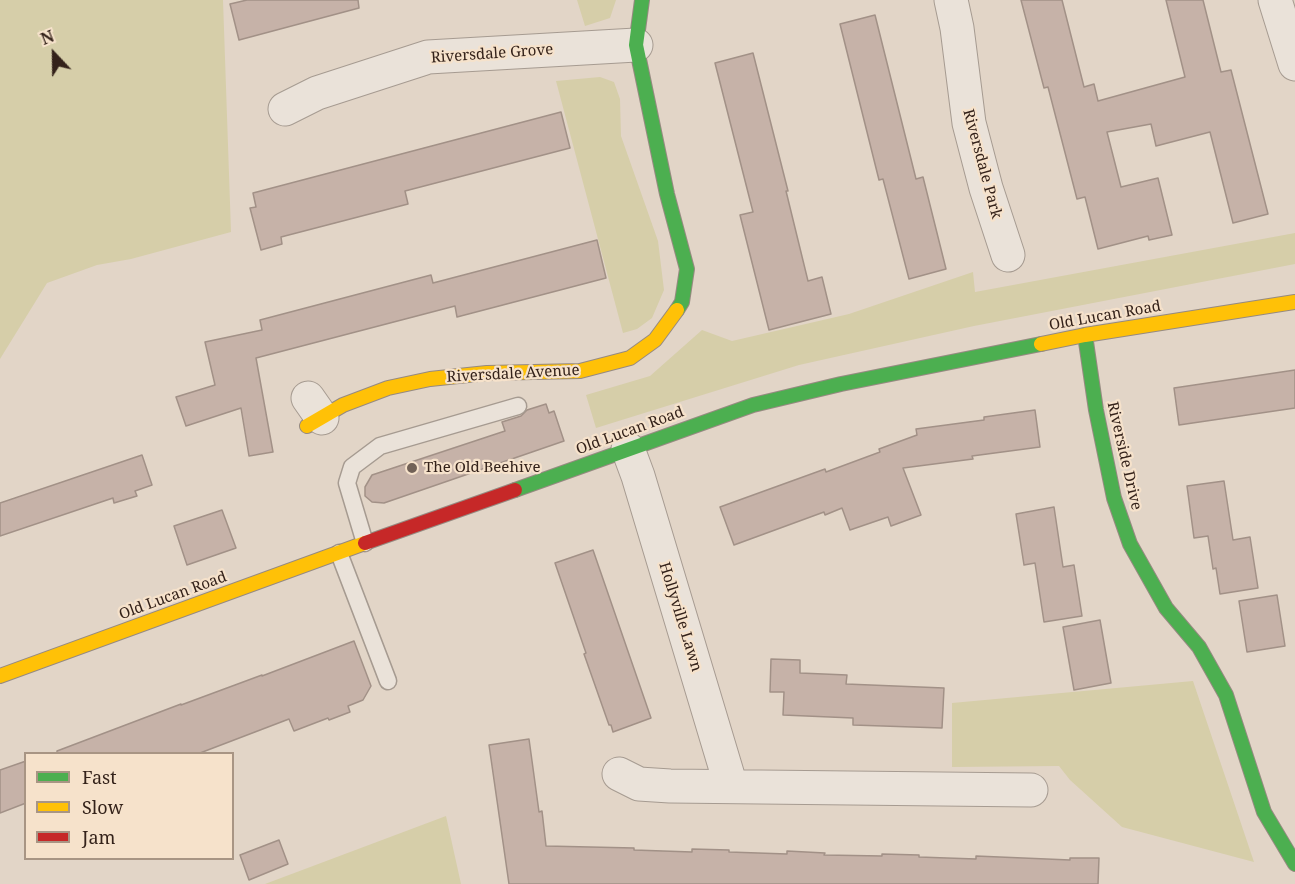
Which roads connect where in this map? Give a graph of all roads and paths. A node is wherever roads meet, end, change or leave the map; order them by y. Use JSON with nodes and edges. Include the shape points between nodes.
{"nodes":[{"id":1,"x":642,"y":0,"type":"edge"},
{"id":2,"x":951,"y":0,"type":"edge"},
{"id":3,"x":1275,"y":0,"type":"edge"},
{"id":4,"x":636,"y":45,"type":"junction"},
{"id":5,"x":1295,"y":63,"type":"edge"},
{"id":6,"x":285,"y":109,"type":"dead end"},
{"id":7,"x":1008,"y":255,"type":"dead end"},
{"id":8,"x":1295,"y":302,"type":"edge"},
{"id":9,"x":1086,"y":335,"type":"junction"},
{"id":10,"x":518,"y":406,"type":"dead end"},
{"id":11,"x":312,"y":414,"type":"dead end"},
{"id":12,"x":628,"y":449,"type":"junction"},
{"id":13,"x":365,"y":543,"type":"junction"},
{"id":14,"x":339,"y":552,"type":"junction"},
{"id":15,"x":0,"y":676,"type":"edge"},
{"id":16,"x":388,"y":681,"type":"dead end"},
{"id":17,"x":619,"y":774,"type":"dead end"},
{"id":18,"x":731,"y":786,"type":"junction"},
{"id":19,"x":1031,"y":790,"type":"dead end"},
{"id":20,"x":1295,"y":864,"type":"edge"}],
"edges":[{"from":1,"to":4,"type":"street","name":"Riversdale Avenue"},
{"from":2,"to":7,"type":"street","name":"Riversdale Park","via":[[969,123]]},
{"from":3,"to":5,"type":"street"},
{"from":4,"to":6,"type":"street","name":"Riversdale Grove","via":[[428,57],[317,93]]},
{"from":4,"to":11,"type":"street","name":"Riversdale Avenue","via":[[687,269],[682,302],[655,340],[630,358],[580,371],[430,379],[388,388]]},
{"from":8,"to":9,"type":"street","name":"Old Lucan Road"},
{"from":9,"to":12,"type":"street","name":"Old Lucan Road","via":[[753,405]]},
{"from":9,"to":20,"type":"street","name":"Riverside Drive","via":[[1114,498],[1130,544],[1166,608],[1199,646],[1227,696],[1264,812]]},
{"from":10,"to":13,"type":"lane","via":[[380,446],[352,467],[347,483]]},
{"from":12,"to":13,"type":"street","name":"Old Lucan Road"},
{"from":12,"to":18,"type":"street","name":"Hollyville Lawn"},
{"from":13,"to":14,"type":"street","name":"Old Lucan Road"},
{"from":14,"to":15,"type":"street","name":"Old Lucan Road"},
{"from":14,"to":16,"type":"lane"},
{"from":17,"to":18,"type":"street","via":[[639,784]]},
{"from":18,"to":19,"type":"street"}]}
